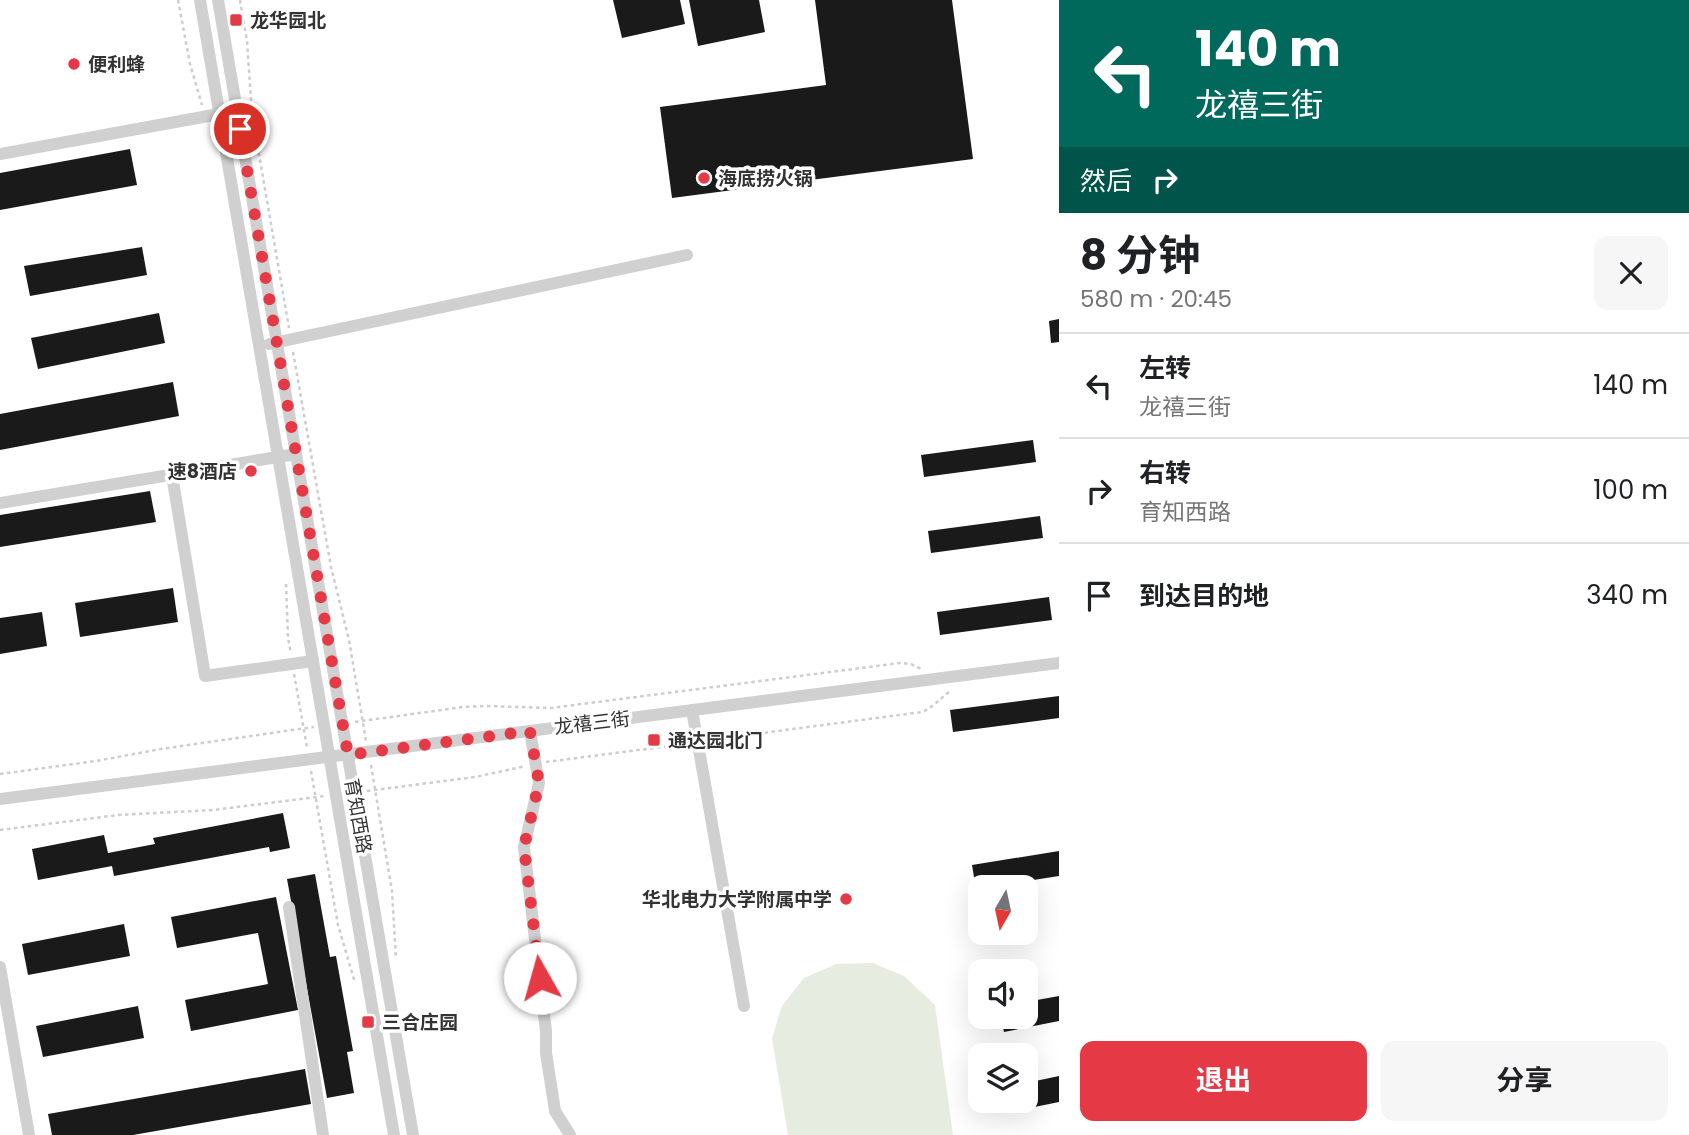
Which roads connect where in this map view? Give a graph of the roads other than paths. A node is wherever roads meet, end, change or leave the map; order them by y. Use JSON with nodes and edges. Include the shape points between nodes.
{"nodes":[{"id":1,"x":200,"y":0,"type":"edge"},
{"id":2,"x":218,"y":0,"type":"edge"},
{"id":3,"x":219,"y":114,"type":"junction"},
{"id":4,"x":0,"y":155,"type":"edge"},
{"id":5,"x":687,"y":255,"type":"dead end"},
{"id":6,"x":277,"y":343,"type":"junction"},
{"id":7,"x":259,"y":347,"type":"junction"},
{"id":8,"x":296,"y":454,"type":"junction"},
{"id":9,"x":278,"y":457,"type":"junction"},
{"id":10,"x":172,"y":475,"type":"junction"},
{"id":11,"x":0,"y":503,"type":"edge"},
{"id":12,"x":313,"y":661,"type":"junction"},
{"id":13,"x":1059,"y":663,"type":"edge"},
{"id":14,"x":692,"y":710,"type":"junction"},
{"id":15,"x":530,"y":731,"type":"junction"},
{"id":16,"x":348,"y":755,"type":"junction"},
{"id":17,"x":329,"y":757,"type":"junction"},
{"id":18,"x":0,"y":799,"type":"edge"},
{"id":19,"x":289,"y":907,"type":"dead end"},
{"id":20,"x":0,"y":967,"type":"edge"},
{"id":21,"x":744,"y":1006,"type":"dead end"},
{"id":22,"x":29,"y":1135,"type":"edge"},
{"id":23,"x":323,"y":1135,"type":"edge"},
{"id":24,"x":394,"y":1135,"type":"edge"},
{"id":25,"x":413,"y":1135,"type":"edge"},
{"id":26,"x":570,"y":1135,"type":"edge"}],
"edges":[{"from":1,"to":3,"type":"street","name":"育知西路"},
{"from":2,"to":6,"type":"street","name":"育知西路"},
{"from":3,"to":4,"type":"street"},
{"from":3,"to":7,"type":"street","name":"育知西路"},
{"from":5,"to":6,"type":"street"},
{"from":6,"to":7,"type":"street"},
{"from":6,"to":8,"type":"street","name":"育知西路"},
{"from":7,"to":9,"type":"street","name":"育知西路"},
{"from":8,"to":9,"type":"street"},
{"from":8,"to":16,"type":"street","name":"育知西路"},
{"from":9,"to":10,"type":"street"},
{"from":9,"to":12,"type":"street","name":"育知西路"},
{"from":10,"to":11,"type":"street"},
{"from":10,"to":12,"type":"street","via":[[205,676]]},
{"from":12,"to":17,"type":"street","name":"育知西路"},
{"from":13,"to":14,"type":"street","name":"龙禧三街"},
{"from":14,"to":15,"type":"street","name":"龙禧三街"},
{"from":14,"to":21,"type":"street"},
{"from":15,"to":16,"type":"street","name":"龙禧三街"},
{"from":15,"to":26,"type":"street","via":[[539,783],[524,847],[555,1111]]},
{"from":16,"to":17,"type":"street","name":"龙禧三街"},
{"from":16,"to":25,"type":"street","name":"育知西路"},
{"from":17,"to":18,"type":"street","name":"龙禧三街"},
{"from":17,"to":24,"type":"street","name":"育知西路"},
{"from":19,"to":23,"type":"street"},
{"from":20,"to":22,"type":"street"}]}
